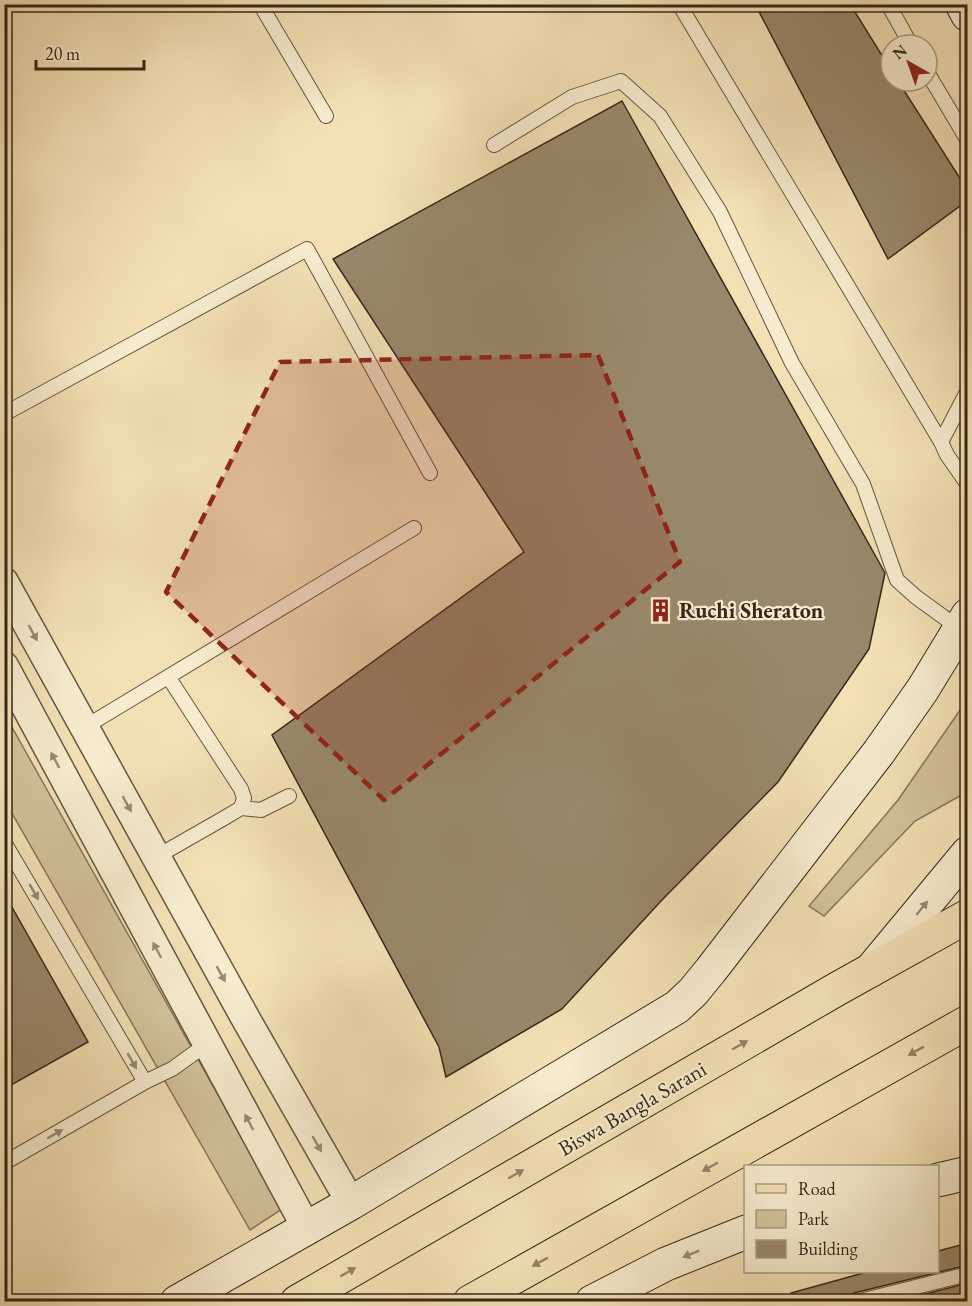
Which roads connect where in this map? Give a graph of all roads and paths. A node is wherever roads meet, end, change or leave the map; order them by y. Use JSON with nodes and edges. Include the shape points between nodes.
{"nodes":[{"id":1,"x":260,"y":4,"type":"edge"},
{"id":2,"x":679,"y":4,"type":"edge"},
{"id":3,"x":888,"y":4,"type":"edge"},
{"id":4,"x":962,"y":4,"type":"edge"},
{"id":5,"x":968,"y":15,"type":"edge"},
{"id":6,"x":904,"y":33,"type":"edge"},
{"id":7,"x":939,"y":92,"type":"edge"},
{"id":8,"x":326,"y":116,"type":"dead end"},
{"id":9,"x":968,"y":141,"type":"edge"},
{"id":10,"x":494,"y":146,"type":"dead end"},
{"id":11,"x":968,"y":390,"type":"edge"},
{"id":12,"x":4,"y":414,"type":"edge"},
{"id":13,"x":941,"y":442,"type":"junction"},
{"id":14,"x":430,"y":473,"type":"dead end"},
{"id":15,"x":968,"y":485,"type":"edge"},
{"id":16,"x":414,"y":528,"type":"dead end"},
{"id":17,"x":4,"y":582,"type":"edge"},
{"id":18,"x":964,"y":622,"type":"edge"},
{"id":19,"x":4,"y":666,"type":"edge"},
{"id":20,"x":169,"y":678,"type":"junction"},
{"id":21,"x":85,"y":727,"type":"junction"},
{"id":22,"x":289,"y":796,"type":"dead end"},
{"id":23,"x":241,"y":807,"type":"junction"},
{"id":24,"x":4,"y":842,"type":"edge"},
{"id":25,"x":968,"y":853,"type":"edge"},
{"id":26,"x":156,"y":857,"type":"junction"},
{"id":27,"x":968,"y":916,"type":"edge"},
{"id":28,"x":871,"y":970,"type":"junction"},
{"id":29,"x":968,"y":1022,"type":"edge"},
{"id":30,"x":207,"y":1044,"type":"junction"},
{"id":31,"x":145,"y":1082,"type":"junction"},
{"id":32,"x":4,"y":1163,"type":"edge"},
{"id":33,"x":968,"y":1173,"type":"edge"},
{"id":34,"x":939,"y":1180,"type":"edge"},
{"id":35,"x":351,"y":1203,"type":"junction"},
{"id":36,"x":307,"y":1229,"type":"junction"},
{"id":37,"x":744,"y":1233,"type":"edge"},
{"id":38,"x":968,"y":1274,"type":"edge"},
{"id":39,"x":177,"y":1302,"type":"edge"},
{"id":40,"x":297,"y":1302,"type":"edge"},
{"id":41,"x":470,"y":1302,"type":"edge"},
{"id":42,"x":592,"y":1302,"type":"edge"},
{"id":43,"x":856,"y":1302,"type":"edge"}],
"edges":[{"from":1,"to":8,"type":"lane"},
{"from":2,"to":13,"type":"lane"},
{"from":3,"to":6,"type":"lane"},
{"from":4,"to":5,"type":"street"},
{"from":7,"to":9,"type":"lane"},
{"from":10,"to":18,"type":"lane","via":[[572,97],[621,81],[660,116],[720,212],[792,363],[863,484],[897,580],[916,597]]},
{"from":11,"to":13,"type":"lane"},
{"from":12,"to":14,"type":"lane","via":[[307,249]]},
{"from":13,"to":15,"type":"lane"},
{"from":16,"to":20,"type":"lane"},
{"from":17,"to":21,"type":"street","one_way":true},
{"from":18,"to":35,"type":"street","via":[[879,752],[693,992],[677,1007]]},
{"from":30,"to":19,"type":"street","one_way":true},
{"from":20,"to":21,"type":"lane"},
{"from":20,"to":23,"type":"lane","via":[[241,789]]},
{"from":21,"to":26,"type":"street","one_way":true},
{"from":22,"to":23,"type":"lane","via":[[261,810]]},
{"from":23,"to":26,"type":"lane"},
{"from":24,"to":31,"type":"lane","one_way":true},
{"from":28,"to":25,"type":"street","one_way":true},
{"from":26,"to":35,"type":"street","one_way":true},
{"from":27,"to":28,"type":"main road","name":"Biswa Bangla Sarani"},
{"from":40,"to":28,"type":"main road","name":"Biswa Bangla Sarani","one_way":true},
{"from":29,"to":41,"type":"main road","one_way":true},
{"from":30,"to":31,"type":"lane","via":[[172,1069]]},
{"from":36,"to":30,"type":"street","one_way":true},
{"from":32,"to":31,"type":"lane","one_way":true},
{"from":33,"to":34,"type":"street"},
{"from":35,"to":36,"type":"street"},
{"from":36,"to":39,"type":"street"},
{"from":37,"to":42,"type":"street","one_way":true,"via":[[666,1264]]},
{"from":38,"to":43,"type":"lane"}]}
